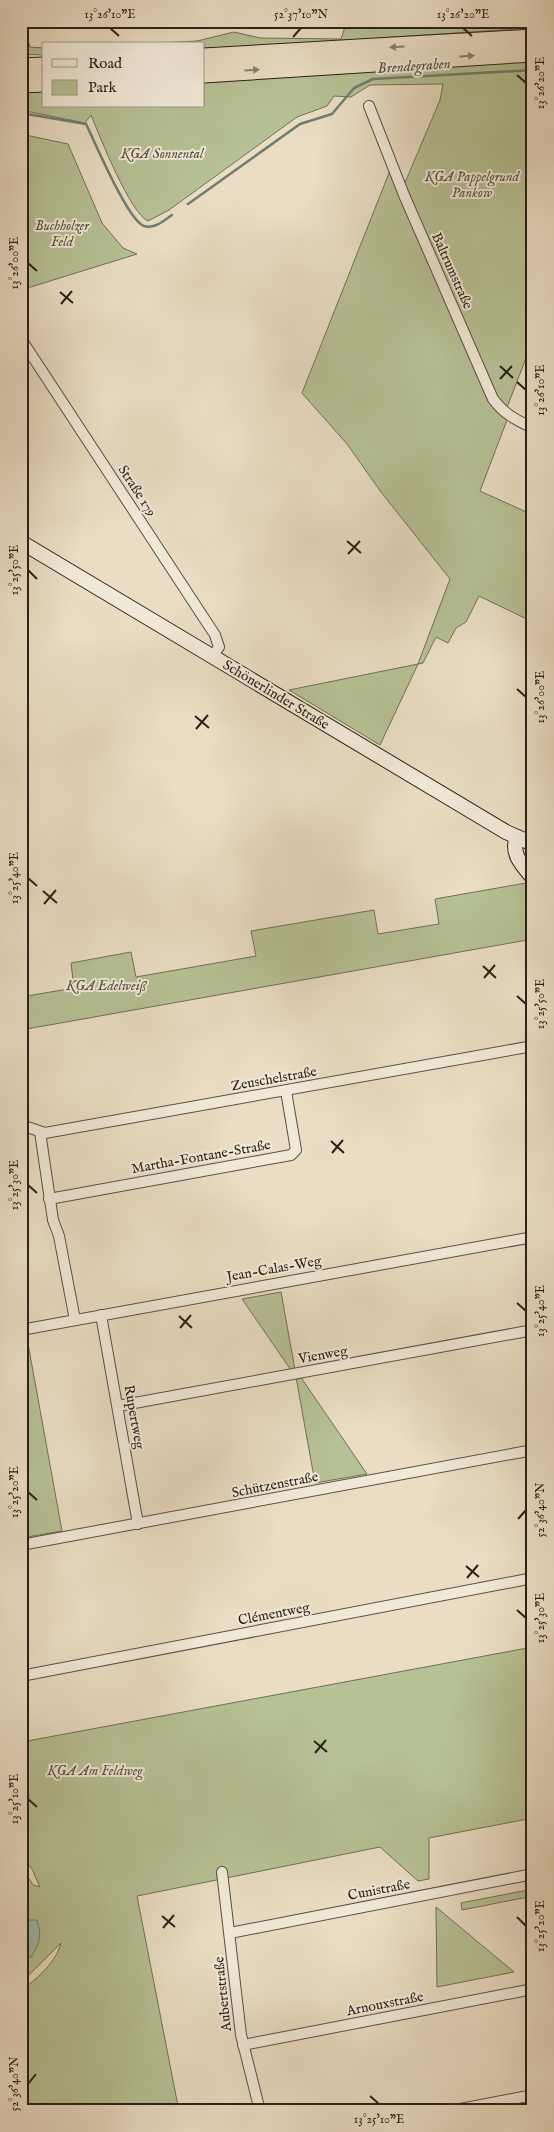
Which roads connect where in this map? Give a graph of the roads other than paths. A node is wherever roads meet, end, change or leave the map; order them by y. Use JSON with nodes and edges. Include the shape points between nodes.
{"nodes":[{"id":1,"x":533,"y":39,"type":"edge"},
{"id":2,"x":533,"y":52,"type":"edge"},
{"id":3,"x":205,"y":57,"type":"edge"},
{"id":4,"x":21,"y":58,"type":"edge"},
{"id":5,"x":42,"y":58,"type":"edge"},
{"id":6,"x":42,"y":67,"type":"edge"},
{"id":7,"x":21,"y":68,"type":"edge"},
{"id":8,"x":205,"y":73,"type":"edge"},
{"id":9,"x":42,"y":82,"type":"edge"},
{"id":10,"x":21,"y":84,"type":"edge"},
{"id":11,"x":369,"y":106,"type":"dead end"},
{"id":12,"x":23,"y":342,"type":"dead end"},
{"id":13,"x":533,"y":428,"type":"edge"},
{"id":14,"x":21,"y":542,"type":"edge"},
{"id":15,"x":212,"y":657,"type":"junction"},
{"id":16,"x":517,"y":837,"type":"junction"},
{"id":17,"x":533,"y":844,"type":"edge"},
{"id":18,"x":533,"y":878,"type":"edge"},
{"id":19,"x":533,"y":1046,"type":"edge"},
{"id":20,"x":286,"y":1091,"type":"junction"},
{"id":21,"x":21,"y":1126,"type":"edge"},
{"id":22,"x":40,"y":1132,"type":"junction"},
{"id":23,"x":49,"y":1198,"type":"junction"},
{"id":24,"x":533,"y":1237,"type":"edge"},
{"id":25,"x":101,"y":1316,"type":"junction"},
{"id":26,"x":75,"y":1320,"type":"junction"},
{"id":27,"x":21,"y":1330,"type":"edge"},
{"id":28,"x":533,"y":1330,"type":"edge"},
{"id":29,"x":118,"y":1406,"type":"junction"},
{"id":30,"x":533,"y":1450,"type":"edge"},
{"id":31,"x":138,"y":1524,"type":"junction"},
{"id":32,"x":21,"y":1545,"type":"edge"},
{"id":33,"x":533,"y":1578,"type":"edge"},
{"id":34,"x":21,"y":1676,"type":"edge"},
{"id":35,"x":222,"y":1872,"type":"dead end"},
{"id":36,"x":533,"y":1874,"type":"edge"},
{"id":37,"x":230,"y":1933,"type":"junction"},
{"id":38,"x":533,"y":1989,"type":"edge"},
{"id":39,"x":243,"y":2045,"type":"junction"},
{"id":40,"x":533,"y":2095,"type":"edge"},
{"id":41,"x":260,"y":2111,"type":"edge"},
{"id":42,"x":450,"y":2111,"type":"edge"}],
"edges":[{"from":1,"to":3,"type":"highway","one_way":true},
{"from":8,"to":2,"type":"highway","one_way":true},
{"from":4,"to":5,"type":"highway"},
{"from":6,"to":7,"type":"highway"},
{"from":9,"to":10,"type":"highway"},
{"from":11,"to":13,"type":"street","name":"Baltrumstraße","via":[[493,400],[511,418]]},
{"from":12,"to":15,"type":"street","name":"Straße 179","via":[[215,635],[219,646]]},
{"from":14,"to":15,"type":"main road","name":"Schönerlinder Straße"},
{"from":15,"to":16,"type":"main road","name":"Schönerlinder Straße"},
{"from":16,"to":17,"type":"main road","name":"Schönerlinder Straße"},
{"from":16,"to":18,"type":"main road","via":[[514,845],[518,860]]},
{"from":19,"to":20,"type":"street","name":"Zeuschelstraße"},
{"from":20,"to":22,"type":"street","name":"Zeuschelstraße"},
{"from":20,"to":23,"type":"street","name":"Martha-Fontane-Straße","via":[[296,1150],[291,1155]]},
{"from":21,"to":22,"type":"street","name":"Zeuschelstraße"},
{"from":22,"to":23,"type":"street"},
{"from":23,"to":26,"type":"street"},
{"from":24,"to":25,"type":"street","name":"Jean-Calas-Weg"},
{"from":25,"to":26,"type":"street","name":"Jean-Calas-Weg"},
{"from":25,"to":29,"type":"street","name":"Rupertweg"},
{"from":26,"to":27,"type":"street","name":"Jean-Calas-Weg"},
{"from":28,"to":29,"type":"street","name":"Vienweg"},
{"from":29,"to":31,"type":"street","name":"Rupertweg"},
{"from":30,"to":31,"type":"street","name":"Schützenstraße"},
{"from":31,"to":32,"type":"street","name":"Schützenstraße"},
{"from":33,"to":34,"type":"street","name":"Clémentweg"},
{"from":35,"to":37,"type":"street","name":"Aubertstraße"},
{"from":36,"to":37,"type":"street","name":"Cunistraße"},
{"from":37,"to":39,"type":"street","name":"Aubertstraße"},
{"from":38,"to":39,"type":"street","name":"Arnouxstraße"},
{"from":39,"to":41,"type":"street","name":"Aubertstraße"},
{"from":40,"to":42,"type":"street"}]}
